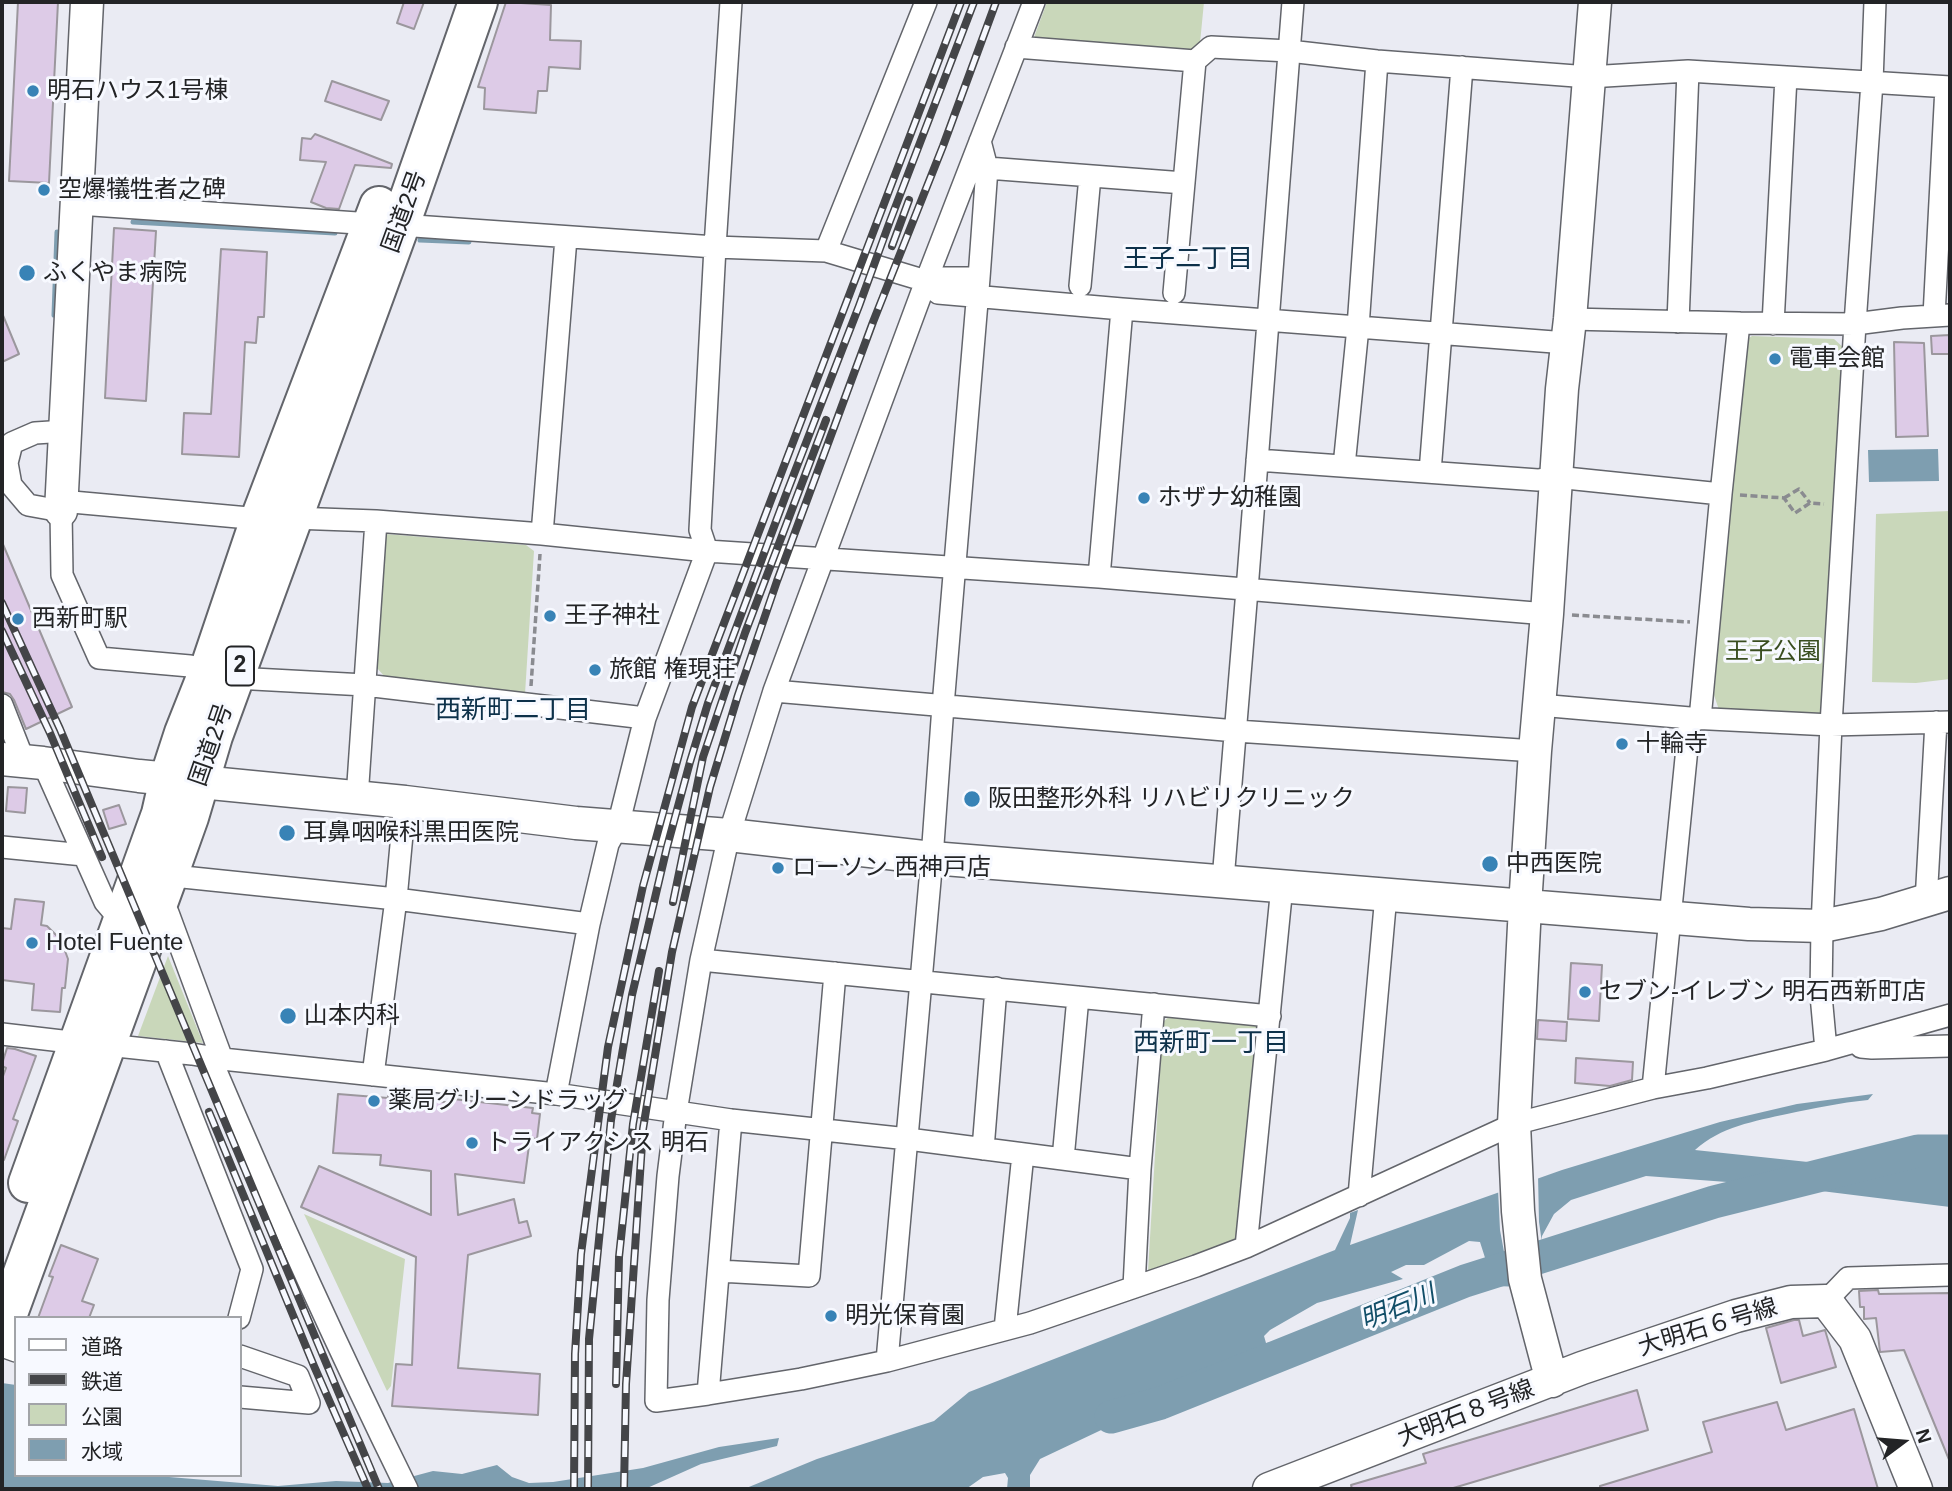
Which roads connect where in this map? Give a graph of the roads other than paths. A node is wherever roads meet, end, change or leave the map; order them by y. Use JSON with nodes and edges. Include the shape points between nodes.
{"nodes":[{"id":1,"x":87,"y":2,"type":"edge"},
{"id":2,"x":451,"y":2,"type":"edge"},
{"id":3,"x":478,"y":2,"type":"edge"},
{"id":4,"x":732,"y":2,"type":"edge"},
{"id":5,"x":926,"y":2,"type":"edge"},
{"id":6,"x":1034,"y":2,"type":"edge"},
{"id":7,"x":1293,"y":2,"type":"edge"},
{"id":8,"x":1595,"y":2,"type":"edge"},
{"id":9,"x":1875,"y":2,"type":"edge"},
{"id":10,"x":1016,"y":47,"type":"junction"},
{"id":11,"x":1289,"y":51,"type":"junction"},
{"id":12,"x":1195,"y":61,"type":"junction"},
{"id":13,"x":1377,"y":61,"type":"junction"},
{"id":14,"x":1462,"y":67,"type":"junction"},
{"id":15,"x":1688,"y":71,"type":"junction"},
{"id":16,"x":1589,"y":77,"type":"junction"},
{"id":17,"x":1786,"y":77,"type":"junction"},
{"id":18,"x":1872,"y":82,"type":"junction"},
{"id":19,"x":1948,"y":87,"type":"edge"},
{"id":20,"x":980,"y":141,"type":"junction"},
{"id":21,"x":987,"y":168,"type":"junction"},
{"id":22,"x":1090,"y":176,"type":"junction"},
{"id":23,"x":1184,"y":183,"type":"junction"},
{"id":24,"x":78,"y":204,"type":"junction"},
{"id":25,"x":386,"y":224,"type":"junction"},
{"id":26,"x":566,"y":238,"type":"junction"},
{"id":27,"x":715,"y":247,"type":"junction"},
{"id":28,"x":826,"y":251,"type":"junction"},
{"id":29,"x":926,"y":281,"type":"junction"},
{"id":30,"x":1080,"y":286,"type":"dead end"},
{"id":31,"x":979,"y":288,"type":"junction"},
{"id":32,"x":1174,"y":293,"type":"dead end"},
{"id":33,"x":1122,"y":309,"type":"junction"},
{"id":34,"x":1942,"y":315,"type":"edge"},
{"id":35,"x":1269,"y":320,"type":"junction"},
{"id":36,"x":1678,"y":322,"type":"junction"},
{"id":37,"x":1739,"y":323,"type":"junction"},
{"id":38,"x":1773,"y":324,"type":"junction"},
{"id":39,"x":1855,"y":324,"type":"junction"},
{"id":40,"x":1358,"y":327,"type":"junction"},
{"id":41,"x":1569,"y":331,"type":"junction"},
{"id":42,"x":1440,"y":333,"type":"junction"},
{"id":43,"x":66,"y":431,"type":"junction"},
{"id":44,"x":1257,"y":460,"type":"junction"},
{"id":45,"x":1344,"y":466,"type":"junction"},
{"id":46,"x":1430,"y":472,"type":"junction"},
{"id":47,"x":1556,"y":477,"type":"junction"},
{"id":48,"x":1721,"y":494,"type":"junction"},
{"id":49,"x":61,"y":506,"type":"junction"},
{"id":50,"x":277,"y":518,"type":"junction"},
{"id":51,"x":376,"y":521,"type":"junction"},
{"id":52,"x":542,"y":534,"type":"junction"},
{"id":53,"x":707,"y":551,"type":"junction"},
{"id":54,"x":822,"y":559,"type":"junction"},
{"id":55,"x":955,"y":568,"type":"junction"},
{"id":56,"x":1099,"y":577,"type":"junction"},
{"id":57,"x":1247,"y":590,"type":"junction"},
{"id":58,"x":1547,"y":614,"type":"junction"},
{"id":59,"x":222,"y":674,"type":"junction"},
{"id":60,"x":365,"y":685,"type":"junction"},
{"id":61,"x":774,"y":691,"type":"junction"},
{"id":62,"x":2,"y":705,"type":"edge"},
{"id":63,"x":1539,"y":705,"type":"junction"},
{"id":64,"x":943,"y":706,"type":"junction"},
{"id":65,"x":645,"y":718,"type":"junction"},
{"id":66,"x":1695,"y":718,"type":"junction"},
{"id":67,"x":1943,"y":722,"type":"edge"},
{"id":68,"x":1831,"y":725,"type":"junction"},
{"id":69,"x":1236,"y":731,"type":"junction"},
{"id":70,"x":1535,"y":751,"type":"junction"},
{"id":71,"x":23,"y":761,"type":"edge"},
{"id":72,"x":184,"y":780,"type":"junction"},
{"id":73,"x":357,"y":798,"type":"junction"},
{"id":74,"x":405,"y":802,"type":"junction"},
{"id":75,"x":618,"y":825,"type":"junction"},
{"id":76,"x":729,"y":835,"type":"junction"},
{"id":77,"x":2,"y":847,"type":"edge"},
{"id":78,"x":84,"y":855,"type":"junction"},
{"id":79,"x":932,"y":858,"type":"junction"},
{"id":80,"x":1223,"y":880,"type":"junction"},
{"id":81,"x":1282,"y":886,"type":"junction"},
{"id":82,"x":163,"y":890,"type":"junction"},
{"id":83,"x":1386,"y":895,"type":"junction"},
{"id":84,"x":1938,"y":897,"type":"edge"},
{"id":85,"x":396,"y":899,"type":"junction"},
{"id":86,"x":1525,"y":906,"type":"junction"},
{"id":87,"x":1671,"y":918,"type":"junction"},
{"id":88,"x":122,"y":922,"type":"junction"},
{"id":89,"x":589,"y":924,"type":"junction"},
{"id":90,"x":1822,"y":926,"type":"junction"},
{"id":91,"x":701,"y":960,"type":"junction"},
{"id":92,"x":835,"y":972,"type":"junction"},
{"id":93,"x":921,"y":981,"type":"junction"},
{"id":94,"x":996,"y":988,"type":"junction"},
{"id":95,"x":1078,"y":997,"type":"junction"},
{"id":96,"x":1154,"y":1004,"type":"junction"},
{"id":97,"x":1950,"y":1015,"type":"edge"},
{"id":98,"x":1270,"y":1016,"type":"junction"},
{"id":99,"x":2,"y":1034,"type":"edge"},
{"id":100,"x":93,"y":1044,"type":"junction"},
{"id":101,"x":1950,"y":1046,"type":"edge"},
{"id":102,"x":1836,"y":1047,"type":"junction"},
{"id":103,"x":166,"y":1051,"type":"junction"},
{"id":104,"x":216,"y":1058,"type":"junction"},
{"id":105,"x":373,"y":1075,"type":"junction"},
{"id":106,"x":1653,"y":1088,"type":"junction"},
{"id":107,"x":556,"y":1094,"type":"junction"},
{"id":108,"x":676,"y":1112,"type":"junction"},
{"id":109,"x":731,"y":1120,"type":"junction"},
{"id":110,"x":822,"y":1130,"type":"junction"},
{"id":111,"x":1514,"y":1132,"type":"junction"},
{"id":112,"x":908,"y":1139,"type":"junction"},
{"id":113,"x":983,"y":1149,"type":"junction"},
{"id":114,"x":1023,"y":1154,"type":"junction"},
{"id":115,"x":1063,"y":1160,"type":"junction"},
{"id":116,"x":1140,"y":1169,"type":"junction"},
{"id":117,"x":1359,"y":1196,"type":"junction"},
{"id":118,"x":1246,"y":1247,"type":"junction"},
{"id":119,"x":2,"y":1254,"type":"edge"},
{"id":120,"x":719,"y":1271,"type":"junction"},
{"id":121,"x":1950,"y":1275,"type":"edge"},
{"id":122,"x":1134,"y":1287,"type":"junction"},
{"id":123,"x":1825,"y":1301,"type":"junction"},
{"id":124,"x":239,"y":1316,"type":"edge"},
{"id":125,"x":1005,"y":1329,"type":"junction"},
{"id":126,"x":2,"y":1330,"type":"edge"},
{"id":127,"x":242,"y":1357,"type":"edge"},
{"id":128,"x":887,"y":1361,"type":"junction"},
{"id":129,"x":1550,"y":1371,"type":"junction"},
{"id":130,"x":708,"y":1395,"type":"junction"},
{"id":131,"x":242,"y":1397,"type":"edge"},
{"id":132,"x":407,"y":1489,"type":"edge"},
{"id":133,"x":1269,"y":1489,"type":"edge"},
{"id":134,"x":1916,"y":1489,"type":"edge"}],
"edges":[{"from":1,"to":24,"type":"street"},
{"from":2,"to":25,"type":"highway","name":"国道2号","number":"2"},
{"from":3,"to":25,"type":"highway","name":"国道2号","number":"2"},
{"from":4,"to":27,"type":"street"},
{"from":5,"to":28,"type":"street"},
{"from":6,"to":10,"type":"street"},
{"from":7,"to":11,"type":"street"},
{"from":8,"to":16,"type":"street","name":"大明石８号線"},
{"from":9,"to":18,"type":"street"},
{"from":10,"to":12,"type":"street"},
{"from":10,"to":20,"type":"street"},
{"from":11,"to":12,"type":"street","via":[[1211,47]]},
{"from":11,"to":13,"type":"street"},
{"from":11,"to":35,"type":"street"},
{"from":12,"to":23,"type":"street"},
{"from":13,"to":14,"type":"street"},
{"from":13,"to":40,"type":"street"},
{"from":14,"to":16,"type":"street"},
{"from":14,"to":42,"type":"street"},
{"from":15,"to":16,"type":"street"},
{"from":15,"to":17,"type":"street"},
{"from":15,"to":36,"type":"street"},
{"from":16,"to":41,"type":"street","name":"大明石８号線"},
{"from":17,"to":18,"type":"street"},
{"from":17,"to":38,"type":"street"},
{"from":18,"to":19,"type":"street"},
{"from":18,"to":39,"type":"street"},
{"from":19,"to":34,"type":"street"},
{"from":20,"to":21,"type":"street"},
{"from":20,"to":29,"type":"street"},
{"from":21,"to":22,"type":"street"},
{"from":21,"to":31,"type":"street"},
{"from":22,"to":23,"type":"street"},
{"from":22,"to":30,"type":"street"},
{"from":23,"to":32,"type":"street"},
{"from":24,"to":25,"type":"street"},
{"from":24,"to":43,"type":"street"},
{"from":25,"to":26,"type":"street"},
{"from":25,"to":50,"type":"highway","name":"国道2号","number":"2"},
{"from":26,"to":27,"type":"street"},
{"from":26,"to":52,"type":"street"},
{"from":27,"to":28,"type":"street"},
{"from":27,"to":53,"type":"street","via":[[700,530]]},
{"from":28,"to":29,"type":"street"},
{"from":29,"to":31,"type":"street","via":[[941,278]]},
{"from":29,"to":54,"type":"street"},
{"from":31,"to":33,"type":"street"},
{"from":31,"to":55,"type":"street"},
{"from":33,"to":35,"type":"street"},
{"from":33,"to":56,"type":"street"},
{"from":34,"to":39,"type":"street"},
{"from":35,"to":40,"type":"street"},
{"from":35,"to":44,"type":"street"},
{"from":36,"to":37,"type":"street"},
{"from":36,"to":41,"type":"street"},
{"from":37,"to":38,"type":"street"},
{"from":37,"to":48,"type":"street"},
{"from":38,"to":39,"type":"street"},
{"from":39,"to":68,"type":"street"},
{"from":40,"to":42,"type":"street"},
{"from":40,"to":45,"type":"street"},
{"from":41,"to":42,"type":"street"},
{"from":41,"to":47,"type":"street","name":"大明石８号線"},
{"from":42,"to":46,"type":"street"},
{"from":43,"to":49,"type":"street"},
{"from":43,"to":49,"type":"street","via":[[35,433],[12,443],[6,463],[11,485],[28,505]]},
{"from":44,"to":45,"type":"street"},
{"from":44,"to":57,"type":"street"},
{"from":45,"to":46,"type":"street"},
{"from":46,"to":47,"type":"street","via":[[1538,480]]},
{"from":47,"to":48,"type":"street"},
{"from":47,"to":58,"type":"street","name":"大明石８号線"},
{"from":48,"to":66,"type":"street"},
{"from":49,"to":50,"type":"street"},
{"from":49,"to":59,"type":"street","via":[[62,575],[99,657],[190,666]]},
{"from":50,"to":51,"type":"street"},
{"from":50,"to":59,"type":"highway","name":"国道2号","number":"2"},
{"from":51,"to":52,"type":"street"},
{"from":51,"to":60,"type":"street"},
{"from":52,"to":53,"type":"street"},
{"from":53,"to":54,"type":"street"},
{"from":53,"to":65,"type":"street"},
{"from":54,"to":55,"type":"street"},
{"from":54,"to":61,"type":"street"},
{"from":55,"to":56,"type":"street"},
{"from":55,"to":64,"type":"street"},
{"from":56,"to":57,"type":"street"},
{"from":57,"to":58,"type":"street"},
{"from":57,"to":69,"type":"street"},
{"from":58,"to":63,"type":"street","name":"大明石８号線"},
{"from":59,"to":60,"type":"street"},
{"from":59,"to":72,"type":"highway","name":"国道2号","number":"2","via":[[213,736]]},
{"from":60,"to":65,"type":"street"},
{"from":60,"to":73,"type":"street"},
{"from":61,"to":64,"type":"street"},
{"from":61,"to":76,"type":"street"},
{"from":62,"to":71,"type":"street"},
{"from":63,"to":66,"type":"street"},
{"from":63,"to":70,"type":"street","name":"大明石８号線"},
{"from":64,"to":69,"type":"street"},
{"from":64,"to":79,"type":"street"},
{"from":65,"to":75,"type":"street"},
{"from":66,"to":68,"type":"street"},
{"from":66,"to":87,"type":"street"},
{"from":67,"to":68,"type":"street"},
{"from":67,"to":84,"type":"street"},
{"from":68,"to":90,"type":"street"},
{"from":69,"to":70,"type":"street"},
{"from":69,"to":80,"type":"street"},
{"from":70,"to":86,"type":"street","name":"大明石８号線"},
{"from":71,"to":72,"type":"street"},
{"from":71,"to":78,"type":"street"},
{"from":72,"to":73,"type":"street"},
{"from":72,"to":82,"type":"highway","name":"国道2号","number":"2","via":[[189,817]]},
{"from":72,"to":88,"type":"highway","name":"国道2号","number":"2","via":[[161,814]]},
{"from":73,"to":74,"type":"street"},
{"from":74,"to":75,"type":"street"},
{"from":74,"to":85,"type":"street"},
{"from":75,"to":76,"type":"street"},
{"from":75,"to":89,"type":"street","via":[[608,844]]},
{"from":76,"to":79,"type":"street"},
{"from":76,"to":91,"type":"street"},
{"from":77,"to":78,"type":"street"},
{"from":78,"to":88,"type":"street","via":[[105,902]]},
{"from":79,"to":80,"type":"street"},
{"from":79,"to":93,"type":"street"},
{"from":80,"to":81,"type":"street"},
{"from":81,"to":83,"type":"street"},
{"from":81,"to":98,"type":"street"},
{"from":82,"to":85,"type":"street","via":[[183,877]]},
{"from":82,"to":100,"type":"highway","name":"国道2号","number":"2"},
{"from":82,"to":104,"type":"street"},
{"from":83,"to":86,"type":"street"},
{"from":83,"to":117,"type":"street"},
{"from":84,"to":90,"type":"street"},
{"from":85,"to":89,"type":"street"},
{"from":85,"to":105,"type":"street"},
{"from":86,"to":87,"type":"street"},
{"from":86,"to":111,"type":"street","name":"大明石８号線"},
{"from":87,"to":90,"type":"street"},
{"from":87,"to":106,"type":"street"},
{"from":88,"to":100,"type":"highway","name":"国道2号","number":"2"},
{"from":89,"to":107,"type":"street"},
{"from":90,"to":102,"type":"street","via":[[1821,995]]},
{"from":91,"to":92,"type":"street"},
{"from":91,"to":108,"type":"street"},
{"from":92,"to":93,"type":"street"},
{"from":92,"to":110,"type":"street"},
{"from":93,"to":94,"type":"street"},
{"from":93,"to":112,"type":"street"},
{"from":94,"to":95,"type":"street"},
{"from":94,"to":113,"type":"street"},
{"from":95,"to":96,"type":"street"},
{"from":95,"to":115,"type":"street"},
{"from":96,"to":98,"type":"street"},
{"from":96,"to":116,"type":"street"},
{"from":97,"to":102,"type":"street"},
{"from":98,"to":118,"type":"street"},
{"from":99,"to":100,"type":"street"},
{"from":100,"to":103,"type":"street"},
{"from":100,"to":119,"type":"highway","name":"国道2号","number":"2"},
{"from":100,"to":126,"type":"highway","name":"国道2号","number":"2"},
{"from":101,"to":102,"type":"street"},
{"from":102,"to":106,"type":"street"},
{"from":103,"to":104,"type":"street"},
{"from":103,"to":124,"type":"street","via":[[251,1269]]},
{"from":104,"to":105,"type":"street"},
{"from":104,"to":132,"type":"street","via":[[265,1186]]},
{"from":105,"to":107,"type":"street"},
{"from":106,"to":111,"type":"street"},
{"from":107,"to":108,"type":"street"},
{"from":108,"to":109,"type":"street"},
{"from":108,"to":130,"type":"street","via":[[658,1300],[656,1401]]},
{"from":109,"to":110,"type":"street"},
{"from":109,"to":120,"type":"street"},
{"from":110,"to":112,"type":"street"},
{"from":110,"to":120,"type":"street","via":[[808,1276]]},
{"from":111,"to":117,"type":"street"},
{"from":111,"to":129,"type":"street","name":"大明石８号線","via":[[1525,1279]]},
{"from":112,"to":113,"type":"street"},
{"from":112,"to":128,"type":"street"},
{"from":113,"to":114,"type":"street"},
{"from":114,"to":115,"type":"street"},
{"from":114,"to":125,"type":"street"},
{"from":115,"to":116,"type":"street"},
{"from":116,"to":122,"type":"street"},
{"from":117,"to":118,"type":"street"},
{"from":118,"to":122,"type":"street"},
{"from":120,"to":130,"type":"street"},
{"from":121,"to":123,"type":"street","via":[[1849,1278]]},
{"from":122,"to":125,"type":"street"},
{"from":123,"to":129,"type":"street","name":"大明石６号線","via":[[1791,1302],[1582,1368]]},
{"from":123,"to":134,"type":"street","via":[[1855,1339]]},
{"from":125,"to":128,"type":"street"},
{"from":127,"to":131,"type":"street","via":[[298,1376],[309,1403]]},
{"from":128,"to":130,"type":"street"},
{"from":129,"to":133,"type":"street","name":"大明石８号線"}]}
